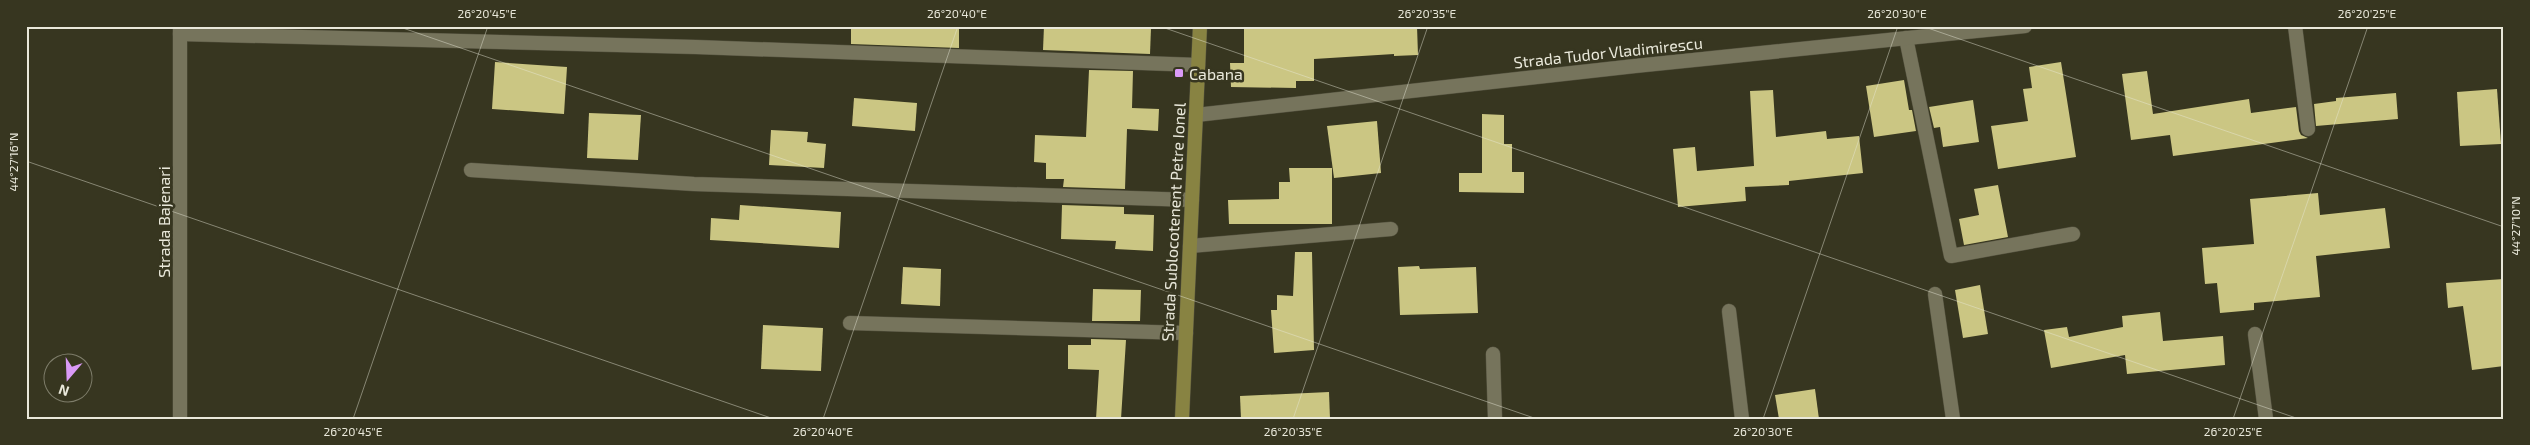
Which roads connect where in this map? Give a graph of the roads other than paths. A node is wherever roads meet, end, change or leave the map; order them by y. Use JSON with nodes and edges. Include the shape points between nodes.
{"nodes":[{"id":1,"x":1200,"y":26,"type":"edge"},
{"id":2,"x":2025,"y":26,"type":"edge"},
{"id":3,"x":2295,"y":26,"type":"edge"},
{"id":4,"x":180,"y":30,"type":"edge"},
{"id":5,"x":1906,"y":38,"type":"junction"},
{"id":6,"x":1198,"y":65,"type":"junction"},
{"id":7,"x":1196,"y":115,"type":"junction"},
{"id":8,"x":2308,"y":129,"type":"dead end"},
{"id":9,"x":471,"y":170,"type":"dead end"},
{"id":10,"x":1192,"y":200,"type":"junction"},
{"id":11,"x":1391,"y":229,"type":"dead end"},
{"id":12,"x":2073,"y":234,"type":"dead end"},
{"id":13,"x":1190,"y":246,"type":"junction"},
{"id":14,"x":1935,"y":294,"type":"dead end"},
{"id":15,"x":1729,"y":311,"type":"dead end"},
{"id":16,"x":850,"y":323,"type":"dead end"},
{"id":17,"x":1186,"y":334,"type":"junction"},
{"id":18,"x":2255,"y":334,"type":"dead end"},
{"id":19,"x":1493,"y":354,"type":"dead end"},
{"id":20,"x":180,"y":419,"type":"edge"},
{"id":21,"x":1182,"y":419,"type":"edge"},
{"id":22,"x":1495,"y":419,"type":"edge"},
{"id":23,"x":1742,"y":419,"type":"edge"},
{"id":24,"x":1953,"y":419,"type":"edge"},
{"id":25,"x":2266,"y":419,"type":"edge"}],
"edges":[{"from":1,"to":6,"type":"main road","name":"Strada Sublocotenent Petre Ionel"},
{"from":2,"to":5,"type":"street","name":"Strada Tudor Vladimirescu"},
{"from":3,"to":8,"type":"street"},
{"from":4,"to":6,"type":"street"},
{"from":4,"to":20,"type":"street","name":"Strada Bajenari"},
{"from":5,"to":7,"type":"street","name":"Strada Tudor Vladimirescu"},
{"from":5,"to":12,"type":"street","via":[[1951,256]]},
{"from":6,"to":7,"type":"main road","name":"Strada Sublocotenent Petre Ionel"},
{"from":7,"to":10,"type":"main road","name":"Strada Sublocotenent Petre Ionel"},
{"from":9,"to":10,"type":"street","via":[[694,184]]},
{"from":10,"to":13,"type":"main road","name":"Strada Sublocotenent Petre Ionel"},
{"from":11,"to":13,"type":"street"},
{"from":13,"to":17,"type":"main road","name":"Strada Sublocotenent Petre Ionel"},
{"from":14,"to":24,"type":"street"},
{"from":15,"to":23,"type":"street"},
{"from":16,"to":17,"type":"street"},
{"from":17,"to":21,"type":"main road","name":"Strada Sublocotenent Petre Ionel"},
{"from":18,"to":25,"type":"street"},
{"from":19,"to":22,"type":"street"}]}
